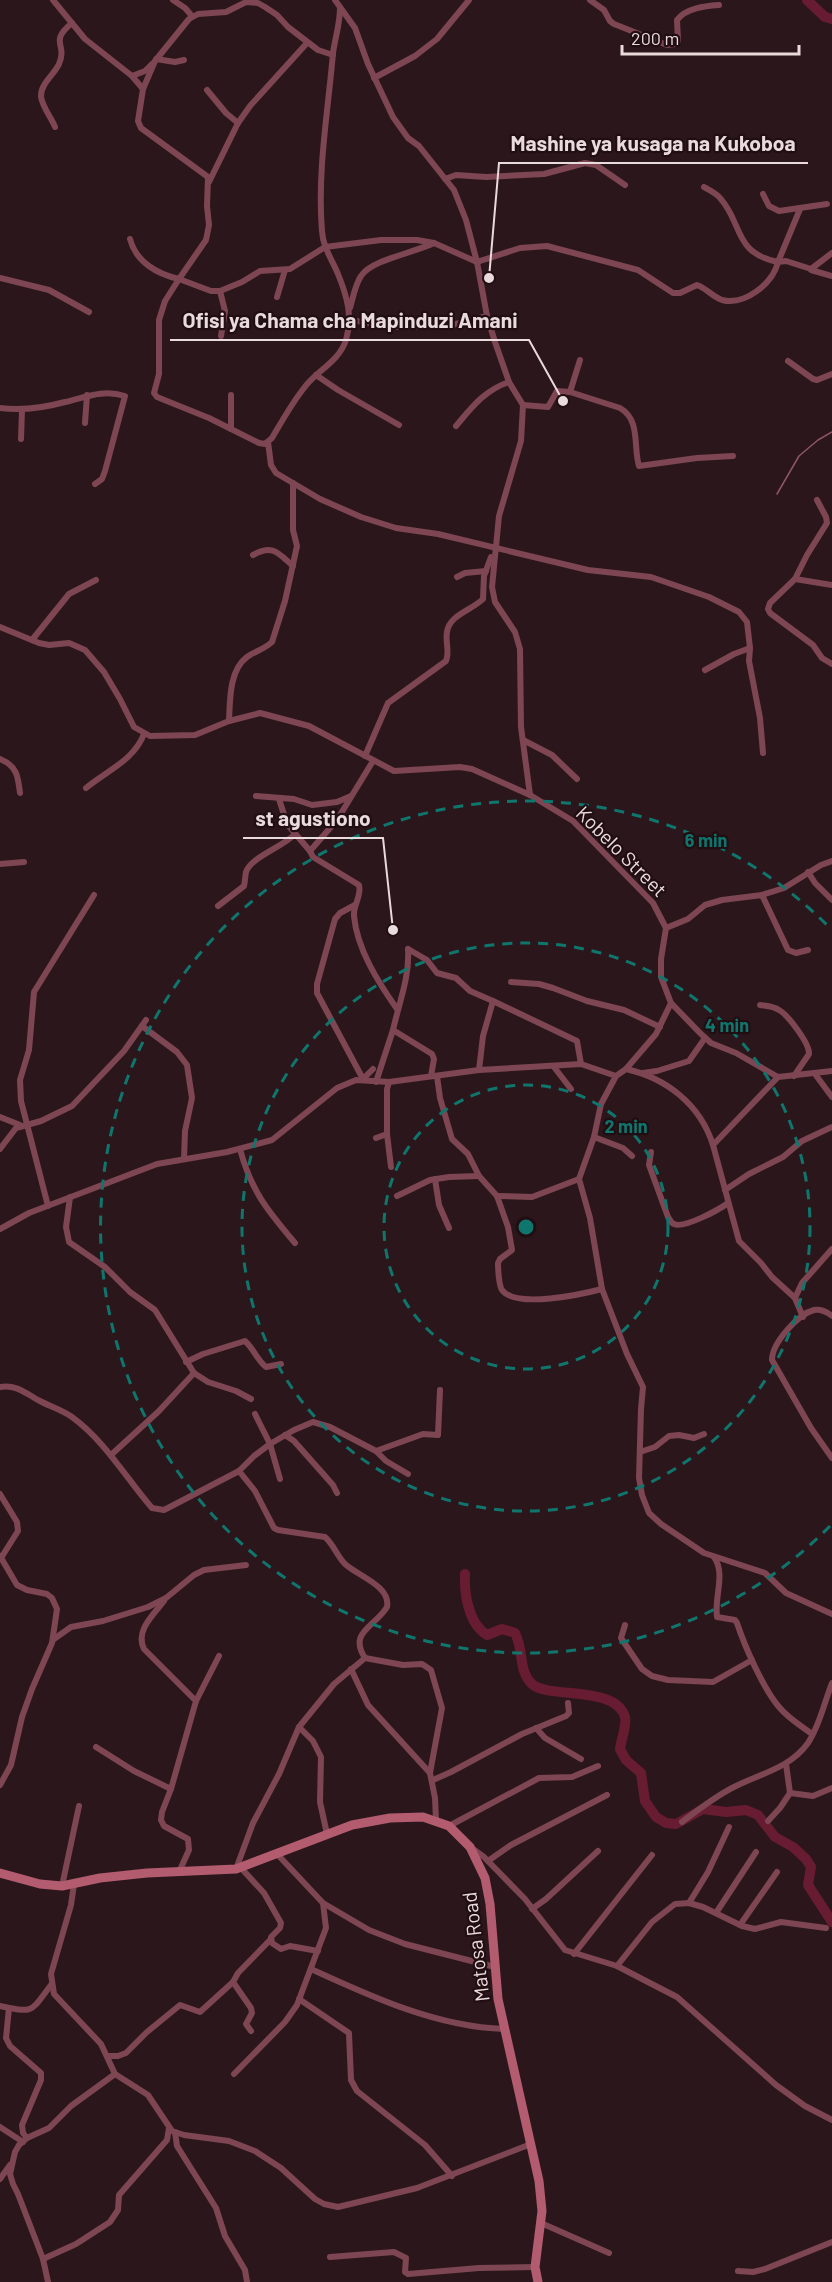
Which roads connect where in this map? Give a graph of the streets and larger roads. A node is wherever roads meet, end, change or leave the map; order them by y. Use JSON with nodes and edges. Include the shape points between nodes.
{"nodes":[{"id":1,"x":53,"y":0,"type":"edge"},
{"id":2,"x":172,"y":0,"type":"edge"},
{"id":3,"x":335,"y":0,"type":"edge"},
{"id":4,"x":470,"y":0,"type":"edge"},
{"id":5,"x":590,"y":0,"type":"edge"},
{"id":6,"x":251,"y":1,"type":"edge"},
{"id":7,"x":719,"y":5,"type":"dead end"},
{"id":8,"x":340,"y":8,"type":"junction"},
{"id":9,"x":192,"y":16,"type":"junction"},
{"id":10,"x":72,"y":23,"type":"junction"},
{"id":11,"x":307,"y":43,"type":"junction"},
{"id":12,"x":333,"y":55,"type":"junction"},
{"id":13,"x":156,"y":60,"type":"junction"},
{"id":14,"x":184,"y":60,"type":"dead end"},
{"id":15,"x":132,"y":76,"type":"junction"},
{"id":16,"x":374,"y":78,"type":"junction"},
{"id":17,"x":143,"y":89,"type":"junction"},
{"id":18,"x":207,"y":90,"type":"dead end"},
{"id":19,"x":238,"y":123,"type":"junction"},
{"id":20,"x":55,"y":127,"type":"dead end"},
{"id":21,"x":445,"y":179,"type":"junction"},
{"id":22,"x":209,"y":182,"type":"junction"},
{"id":23,"x":625,"y":185,"type":"dead end"},
{"id":24,"x":704,"y":187,"type":"dead end"},
{"id":25,"x":764,"y":194,"type":"dead end"},
{"id":26,"x":827,"y":204,"type":"dead end"},
{"id":27,"x":800,"y":209,"type":"junction"},
{"id":28,"x":130,"y":240,"type":"dead end"},
{"id":29,"x":434,"y":243,"type":"junction"},
{"id":30,"x":325,"y":247,"type":"junction"},
{"id":31,"x":832,"y":254,"type":"edge"},
{"id":32,"x":477,"y":262,"type":"junction"},
{"id":33,"x":778,"y":262,"type":"junction"},
{"id":34,"x":807,"y":269,"type":"junction"},
{"id":35,"x":285,"y":270,"type":"junction"},
{"id":36,"x":832,"y":276,"type":"edge"},
{"id":37,"x":0,"y":278,"type":"edge"},
{"id":38,"x":179,"y":279,"type":"junction"},
{"id":39,"x":220,"y":291,"type":"junction"},
{"id":40,"x":277,"y":297,"type":"dead end"},
{"id":41,"x":349,"y":308,"type":"junction"},
{"id":42,"x":89,"y":312,"type":"dead end"},
{"id":43,"x":487,"y":316,"type":"junction"},
{"id":44,"x":350,"y":320,"type":"junction"},
{"id":45,"x":221,"y":336,"type":"dead end"},
{"id":46,"x":580,"y":360,"type":"dead end"},
{"id":47,"x":788,"y":361,"type":"dead end"},
{"id":48,"x":832,"y":374,"type":"edge"},
{"id":49,"x":316,"y":375,"type":"junction"},
{"id":50,"x":509,"y":382,"type":"junction"},
{"id":51,"x":570,"y":392,"type":"junction"},
{"id":52,"x":87,"y":395,"type":"junction"},
{"id":53,"x":231,"y":395,"type":"dead end"},
{"id":54,"x":523,"y":405,"type":"junction"},
{"id":55,"x":0,"y":408,"type":"edge"},
{"id":56,"x":22,"y":410,"type":"junction"},
{"id":57,"x":85,"y":423,"type":"dead end"},
{"id":58,"x":399,"y":425,"type":"dead end"},
{"id":59,"x":456,"y":426,"type":"dead end"},
{"id":60,"x":231,"y":429,"type":"junction"},
{"id":61,"x":21,"y":439,"type":"dead end"},
{"id":62,"x":268,"y":442,"type":"junction"},
{"id":63,"x":733,"y":456,"type":"dead end"},
{"id":64,"x":292,"y":483,"type":"junction"},
{"id":65,"x":95,"y":484,"type":"dead end"},
{"id":66,"x":817,"y":500,"type":"dead end"},
{"id":67,"x":829,"y":523,"type":"edge"},
{"id":68,"x":495,"y":550,"type":"junction"},
{"id":69,"x":253,"y":555,"type":"dead end"},
{"id":70,"x":293,"y":566,"type":"junction"},
{"id":71,"x":486,"y":571,"type":"junction"},
{"id":72,"x":456,"y":577,"type":"dead end"},
{"id":73,"x":795,"y":579,"type":"junction"},
{"id":74,"x":96,"y":580,"type":"dead end"},
{"id":75,"x":832,"y":585,"type":"edge"},
{"id":76,"x":0,"y":627,"type":"edge"},
{"id":77,"x":32,"y":640,"type":"junction"},
{"id":78,"x":750,"y":648,"type":"junction"},
{"id":79,"x":832,"y":664,"type":"edge"},
{"id":80,"x":705,"y":670,"type":"dead end"},
{"id":81,"x":229,"y":721,"type":"junction"},
{"id":82,"x":144,"y":734,"type":"junction"},
{"id":83,"x":523,"y":740,"type":"junction"},
{"id":84,"x":763,"y":753,"type":"dead end"},
{"id":85,"x":365,"y":756,"type":"junction"},
{"id":86,"x":0,"y":759,"type":"edge"},
{"id":87,"x":373,"y":761,"type":"junction"},
{"id":88,"x":577,"y":779,"type":"dead end"},
{"id":89,"x":86,"y":788,"type":"dead end"},
{"id":90,"x":20,"y":794,"type":"dead end"},
{"id":91,"x":530,"y":795,"type":"junction"},
{"id":92,"x":256,"y":796,"type":"dead end"},
{"id":93,"x":351,"y":796,"type":"junction"},
{"id":94,"x":279,"y":799,"type":"junction"},
{"id":95,"x":295,"y":834,"type":"junction"},
{"id":96,"x":310,"y":851,"type":"junction"},
{"id":97,"x":832,"y":861,"type":"edge"},
{"id":98,"x":24,"y":862,"type":"dead end"},
{"id":99,"x":0,"y":864,"type":"edge"},
{"id":100,"x":808,"y":872,"type":"junction"},
{"id":101,"x":94,"y":894,"type":"dead end"},
{"id":102,"x":762,"y":895,"type":"junction"},
{"id":103,"x":832,"y":900,"type":"edge"},
{"id":104,"x":355,"y":905,"type":"junction"},
{"id":105,"x":218,"y":906,"type":"dead end"},
{"id":106,"x":666,"y":928,"type":"junction"},
{"id":107,"x":808,"y":950,"type":"dead end"},
{"id":108,"x":511,"y":982,"type":"dead end"},
{"id":109,"x":493,"y":1001,"type":"junction"},
{"id":110,"x":671,"y":1003,"type":"junction"},
{"id":111,"x":760,"y":1005,"type":"dead end"},
{"id":112,"x":397,"y":1009,"type":"junction"},
{"id":113,"x":660,"y":1027,"type":"junction"},
{"id":114,"x":393,"y":1030,"type":"junction"},
{"id":115,"x":705,"y":1038,"type":"junction"},
{"id":116,"x":381,"y":1064,"type":"junction"},
{"id":117,"x":581,"y":1064,"type":"junction"},
{"id":118,"x":554,"y":1067,"type":"junction"},
{"id":119,"x":373,"y":1069,"type":"junction"},
{"id":120,"x":626,"y":1069,"type":"junction"},
{"id":121,"x":479,"y":1070,"type":"junction"},
{"id":122,"x":832,"y":1071,"type":"edge"},
{"id":123,"x":642,"y":1073,"type":"junction"},
{"id":124,"x":815,"y":1074,"type":"junction"},
{"id":125,"x":434,"y":1076,"type":"junction"},
{"id":126,"x":794,"y":1076,"type":"junction"},
{"id":127,"x":616,"y":1077,"type":"junction"},
{"id":128,"x":778,"y":1077,"type":"junction"},
{"id":129,"x":363,"y":1079,"type":"junction"},
{"id":130,"x":373,"y":1081,"type":"junction"},
{"id":131,"x":389,"y":1082,"type":"junction"},
{"id":132,"x":571,"y":1089,"type":"dead end"},
{"id":133,"x":832,"y":1097,"type":"edge"},
{"id":134,"x":0,"y":1117,"type":"edge"},
{"id":135,"x":23,"y":1125,"type":"junction"},
{"id":136,"x":832,"y":1127,"type":"edge"},
{"id":137,"x":387,"y":1134,"type":"junction"},
{"id":138,"x":594,"y":1137,"type":"junction"},
{"id":139,"x":376,"y":1138,"type":"dead end"},
{"id":140,"x":713,"y":1145,"type":"junction"},
{"id":141,"x":0,"y":1149,"type":"edge"},
{"id":142,"x":240,"y":1149,"type":"junction"},
{"id":143,"x":651,"y":1152,"type":"dead end"},
{"id":144,"x":632,"y":1156,"type":"dead end"},
{"id":145,"x":184,"y":1159,"type":"junction"},
{"id":146,"x":391,"y":1167,"type":"dead end"},
{"id":147,"x":479,"y":1176,"type":"junction"},
{"id":148,"x":435,"y":1179,"type":"junction"},
{"id":149,"x":579,"y":1179,"type":"junction"},
{"id":150,"x":725,"y":1190,"type":"junction"},
{"id":151,"x":397,"y":1196,"type":"dead end"},
{"id":152,"x":497,"y":1196,"type":"junction"},
{"id":153,"x":70,"y":1197,"type":"junction"},
{"id":154,"x":728,"y":1203,"type":"junction"},
{"id":155,"x":48,"y":1206,"type":"junction"},
{"id":156,"x":449,"y":1228,"type":"dead end"},
{"id":157,"x":0,"y":1229,"type":"edge"},
{"id":158,"x":295,"y":1243,"type":"dead end"},
{"id":159,"x":832,"y":1249,"type":"edge"},
{"id":160,"x":602,"y":1289,"type":"junction"},
{"id":161,"x":795,"y":1298,"type":"junction"},
{"id":162,"x":832,"y":1316,"type":"edge"},
{"id":163,"x":803,"y":1317,"type":"junction"},
{"id":164,"x":186,"y":1362,"type":"junction"},
{"id":165,"x":281,"y":1364,"type":"dead end"},
{"id":166,"x":194,"y":1373,"type":"junction"},
{"id":167,"x":0,"y":1387,"type":"edge"},
{"id":168,"x":440,"y":1390,"type":"dead end"},
{"id":169,"x":251,"y":1399,"type":"dead end"},
{"id":170,"x":255,"y":1414,"type":"dead end"},
{"id":171,"x":704,"y":1434,"type":"dead end"},
{"id":172,"x":285,"y":1436,"type":"junction"},
{"id":173,"x":270,"y":1444,"type":"junction"},
{"id":174,"x":376,"y":1451,"type":"junction"},
{"id":175,"x":640,"y":1452,"type":"junction"},
{"id":176,"x":111,"y":1455,"type":"junction"},
{"id":177,"x":832,"y":1458,"type":"edge"},
{"id":178,"x":239,"y":1472,"type":"junction"},
{"id":179,"x":408,"y":1474,"type":"dead end"},
{"id":180,"x":280,"y":1479,"type":"dead end"},
{"id":181,"x":337,"y":1493,"type":"dead end"},
{"id":182,"x":0,"y":1494,"type":"edge"},
{"id":183,"x":0,"y":1557,"type":"edge"},
{"id":184,"x":714,"y":1557,"type":"junction"},
{"id":185,"x":246,"y":1565,"type":"dead end"},
{"id":186,"x":166,"y":1599,"type":"junction"},
{"id":187,"x":832,"y":1614,"type":"edge"},
{"id":188,"x":625,"y":1625,"type":"dead end"},
{"id":189,"x":53,"y":1640,"type":"junction"},
{"id":190,"x":219,"y":1656,"type":"dead end"},
{"id":191,"x":365,"y":1658,"type":"junction"},
{"id":192,"x":752,"y":1660,"type":"junction"},
{"id":193,"x":351,"y":1669,"type":"junction"},
{"id":194,"x":832,"y":1683,"type":"edge"},
{"id":195,"x":196,"y":1701,"type":"junction"},
{"id":196,"x":568,"y":1703,"type":"dead end"},
{"id":197,"x":299,"y":1727,"type":"junction"},
{"id":198,"x":536,"y":1728,"type":"junction"},
{"id":199,"x":812,"y":1734,"type":"junction"},
{"id":200,"x":96,"y":1747,"type":"dead end"},
{"id":201,"x":581,"y":1759,"type":"dead end"},
{"id":202,"x":786,"y":1764,"type":"junction"},
{"id":203,"x":598,"y":1766,"type":"dead end"},
{"id":204,"x":431,"y":1776,"type":"junction"},
{"id":205,"x":0,"y":1785,"type":"edge"},
{"id":206,"x":832,"y":1788,"type":"edge"},
{"id":207,"x":171,"y":1789,"type":"junction"},
{"id":208,"x":790,"y":1793,"type":"junction"},
{"id":209,"x":607,"y":1795,"type":"dead end"},
{"id":210,"x":79,"y":1806,"type":"dead end"},
{"id":211,"x":436,"y":1820,"type":"junction"},
{"id":212,"x":768,"y":1821,"type":"dead end"},
{"id":213,"x":682,"y":1822,"type":"dead end"},
{"id":214,"x":449,"y":1826,"type":"junction"},
{"id":215,"x":729,"y":1827,"type":"dead end"},
{"id":216,"x":327,"y":1834,"type":"junction"},
{"id":217,"x":470,"y":1847,"type":"junction"},
{"id":218,"x":598,"y":1851,"type":"dead end"},
{"id":219,"x":756,"y":1852,"type":"dead end"},
{"id":220,"x":278,"y":1855,"type":"junction"},
{"id":221,"x":652,"y":1855,"type":"dead end"},
{"id":222,"x":488,"y":1861,"type":"junction"},
{"id":223,"x":239,"y":1869,"type":"junction"},
{"id":224,"x":179,"y":1872,"type":"junction"},
{"id":225,"x":777,"y":1872,"type":"dead end"},
{"id":226,"x":0,"y":1873,"type":"edge"},
{"id":227,"x":74,"y":1884,"type":"junction"},
{"id":228,"x":62,"y":1886,"type":"junction"},
{"id":229,"x":323,"y":1903,"type":"junction"},
{"id":230,"x":689,"y":1903,"type":"junction"},
{"id":231,"x":532,"y":1909,"type":"junction"},
{"id":232,"x":716,"y":1913,"type":"junction"},
{"id":233,"x":740,"y":1925,"type":"junction"},
{"id":234,"x":826,"y":1928,"type":"dead end"},
{"id":235,"x":271,"y":1939,"type":"junction"},
{"id":236,"x":318,"y":1951,"type":"junction"},
{"id":237,"x":574,"y":1954,"type":"junction"},
{"id":238,"x":617,"y":1966,"type":"junction"},
{"id":239,"x":495,"y":1967,"type":"junction"},
{"id":240,"x":311,"y":1969,"type":"junction"},
{"id":241,"x":233,"y":1982,"type":"junction"},
{"id":242,"x":51,"y":1985,"type":"junction"},
{"id":243,"x":299,"y":1999,"type":"junction"},
{"id":244,"x":0,"y":2006,"type":"edge"},
{"id":245,"x":9,"y":2008,"type":"junction"},
{"id":246,"x":504,"y":2029,"type":"junction"},
{"id":247,"x":251,"y":2031,"type":"dead end"},
{"id":248,"x":107,"y":2056,"type":"junction"},
{"id":249,"x":115,"y":2074,"type":"junction"},
{"id":250,"x":234,"y":2074,"type":"dead end"},
{"id":251,"x":832,"y":2121,"type":"edge"},
{"id":252,"x":0,"y":2127,"type":"edge"},
{"id":253,"x":169,"y":2128,"type":"junction"},
{"id":254,"x":175,"y":2132,"type":"junction"},
{"id":255,"x":25,"y":2140,"type":"junction"},
{"id":256,"x":531,"y":2144,"type":"junction"},
{"id":257,"x":12,"y":2162,"type":"junction"},
{"id":258,"x":453,"y":2176,"type":"junction"},
{"id":259,"x":0,"y":2179,"type":"edge"},
{"id":260,"x":541,"y":2223,"type":"junction"},
{"id":261,"x":832,"y":2242,"type":"edge"},
{"id":262,"x":609,"y":2253,"type":"dead end"},
{"id":263,"x":330,"y":2257,"type":"dead end"},
{"id":264,"x":43,"y":2259,"type":"junction"},
{"id":265,"x":536,"y":2267,"type":"junction"},
{"id":266,"x":738,"y":2271,"type":"dead end"},
{"id":267,"x":48,"y":2282,"type":"edge"},
{"id":268,"x":247,"y":2282,"type":"edge"},
{"id":269,"x":538,"y":2282,"type":"edge"}],
"edges":[{"from":1,"to":10,"type":"street"},
{"from":2,"to":9,"type":"street"},
{"from":3,"to":8,"type":"street"},
{"from":4,"to":16,"type":"street","via":[[437,39]]},
{"from":5,"to":7,"type":"street","via":[[614,24],[667,45],[678,41],[677,20],[682,14]]},
{"from":6,"to":9,"type":"street","via":[[226,12]]},
{"from":6,"to":11,"type":"street","via":[[277,15]]},
{"from":8,"to":12,"type":"street"},
{"from":8,"to":16,"type":"street","via":[[355,28]]},
{"from":9,"to":13,"type":"street"},
{"from":10,"to":15,"type":"street","via":[[91,45]]},
{"from":10,"to":20,"type":"street","via":[[58,39],[62,55],[59,65],[41,95]]},
{"from":11,"to":12,"type":"street"},
{"from":11,"to":19,"type":"street"},
{"from":12,"to":30,"type":"street","via":[[321,192]]},
{"from":13,"to":14,"type":"street"},
{"from":13,"to":15,"type":"street","via":[[145,71]]},
{"from":13,"to":17,"type":"street"},
{"from":15,"to":17,"type":"street"},
{"from":16,"to":21,"type":"street","via":[[400,128]]},
{"from":17,"to":22,"type":"street","via":[[138,121],[141,128],[204,174]]},
{"from":18,"to":19,"type":"street"},
{"from":19,"to":22,"type":"street"},
{"from":21,"to":23,"type":"street","via":[[456,175],[544,174],[585,163],[596,165]]},
{"from":21,"to":32,"type":"street","via":[[459,202]]},
{"from":22,"to":38,"type":"street","via":[[206,240]]},
{"from":24,"to":33,"type":"street","via":[[722,199],[742,240],[764,259]]},
{"from":25,"to":27,"type":"street","via":[[776,211]]},
{"from":26,"to":27,"type":"street"},
{"from":27,"to":33,"type":"street"},
{"from":28,"to":38,"type":"street","via":[[145,263]]},
{"from":29,"to":30,"type":"street","via":[[381,240]]},
{"from":29,"to":32,"type":"street"},
{"from":29,"to":41,"type":"street","via":[[382,261],[364,272]]},
{"from":30,"to":35,"type":"street"},
{"from":30,"to":41,"type":"street"},
{"from":31,"to":34,"type":"street","via":[[814,269]]},
{"from":32,"to":33,"type":"street","via":[[520,248],[547,246],[638,270],[673,293],[697,285],[720,299],[738,300],[763,286]]},
{"from":32,"to":43,"type":"street"},
{"from":33,"to":34,"type":"street"},
{"from":34,"to":36,"type":"street"},
{"from":35,"to":39,"type":"street","via":[[260,271]]},
{"from":35,"to":40,"type":"street"},
{"from":37,"to":42,"type":"street","via":[[49,290]]},
{"from":38,"to":39,"type":"street"},
{"from":38,"to":60,"type":"street","via":[[159,320],[155,396]]},
{"from":39,"to":45,"type":"street","via":[[225,311]]},
{"from":41,"to":44,"type":"street"},
{"from":43,"to":44,"type":"street","via":[[441,326],[396,327]]},
{"from":43,"to":50,"type":"street"},
{"from":44,"to":49,"type":"street","via":[[341,351]]},
{"from":46,"to":51,"type":"street"},
{"from":47,"to":48,"type":"street","via":[[813,379]]},
{"from":49,"to":58,"type":"street"},
{"from":49,"to":62,"type":"street","via":[[304,386]]},
{"from":50,"to":54,"type":"street"},
{"from":50,"to":59,"type":"street","via":[[487,392]]},
{"from":51,"to":54,"type":"street","via":[[557,391],[548,407]]},
{"from":51,"to":63,"type":"street","via":[[627,413],[635,432],[639,466]]},
{"from":52,"to":56,"type":"street"},
{"from":52,"to":57,"type":"street"},
{"from":52,"to":65,"type":"street","via":[[125,396],[105,471]]},
{"from":53,"to":60,"type":"street"},
{"from":54,"to":68,"type":"street","via":[[521,441],[498,516]]},
{"from":55,"to":56,"type":"street"},
{"from":56,"to":61,"type":"street"},
{"from":60,"to":62,"type":"street","via":[[259,443]]},
{"from":62,"to":64,"type":"street","via":[[272,469]]},
{"from":64,"to":68,"type":"street","via":[[391,527],[438,534]]},
{"from":64,"to":70,"type":"street","via":[[297,546]]},
{"from":66,"to":67,"type":"street"},
{"from":67,"to":73,"type":"street"},
{"from":68,"to":71,"type":"street"},
{"from":68,"to":78,"type":"street","via":[[588,570],[651,577],[709,597],[739,612],[747,622]]},
{"from":68,"to":83,"type":"street","via":[[495,602],[515,632],[520,649]]},
{"from":69,"to":70,"type":"street","via":[[271,550]]},
{"from":70,"to":81,"type":"street","via":[[272,642],[245,658],[236,669]]},
{"from":71,"to":72,"type":"street"},
{"from":71,"to":85,"type":"street","via":[[483,599],[448,625],[446,661],[388,703]]},
{"from":73,"to":75,"type":"street"},
{"from":73,"to":79,"type":"street","via":[[768,609]]},
{"from":74,"to":77,"type":"street","via":[[69,594]]},
{"from":76,"to":77,"type":"street"},
{"from":77,"to":82,"type":"street","via":[[49,645],[69,643],[85,650],[104,672],[134,727]]},
{"from":78,"to":80,"type":"street"},
{"from":78,"to":84,"type":"street"},
{"from":81,"to":82,"type":"street","name":"Kobelo Street","via":[[195,735]]},
{"from":81,"to":85,"type":"street","name":"Kobelo Street","via":[[251,714],[273,716],[309,726]]},
{"from":82,"to":89,"type":"street","via":[[133,754]]},
{"from":83,"to":88,"type":"street","via":[[552,755]]},
{"from":83,"to":91,"type":"street"},
{"from":85,"to":87,"type":"street","name":"Kobelo Street"},
{"from":86,"to":90,"type":"street","via":[[15,769]]},
{"from":87,"to":91,"type":"street","name":"Kobelo Street","via":[[402,772],[472,769]]},
{"from":87,"to":93,"type":"street"},
{"from":91,"to":106,"type":"street","name":"Kobelo Street","via":[[582,829],[653,903]]},
{"from":92,"to":94,"type":"street"},
{"from":93,"to":94,"type":"street","via":[[321,805],[294,798]]},
{"from":93,"to":96,"type":"street","via":[[337,820]]},
{"from":94,"to":95,"type":"street","via":[[287,824]]},
{"from":95,"to":96,"type":"street"},
{"from":95,"to":105,"type":"street","via":[[255,861],[246,872],[244,886]]},
{"from":96,"to":104,"type":"street","via":[[313,857],[359,885]]},
{"from":97,"to":100,"type":"street"},
{"from":98,"to":99,"type":"street"},
{"from":100,"to":102,"type":"street","via":[[784,888]]},
{"from":100,"to":103,"type":"street"},
{"from":101,"to":135,"type":"street","via":[[34,992],[29,1050],[19,1088]]},
{"from":102,"to":106,"type":"street","via":[[705,905],[688,919]]},
{"from":102,"to":107,"type":"street","via":[[788,950]]},
{"from":104,"to":112,"type":"street","via":[[353,915],[369,965]]},
{"from":104,"to":129,"type":"street","via":[[335,919],[317,993]]},
{"from":106,"to":110,"type":"street","name":"Kobelo Street","via":[[660,969]]},
{"from":108,"to":113,"type":"street","via":[[553,988],[624,1010]]},
{"from":109,"to":112,"type":"street","via":[[470,991],[456,978],[437,973],[427,960],[409,948],[408,970]]},
{"from":109,"to":117,"type":"street","via":[[577,1041]]},
{"from":109,"to":121,"type":"street"},
{"from":110,"to":113,"type":"street"},
{"from":110,"to":115,"type":"street","name":"Kobelo Street"},
{"from":111,"to":126,"type":"street","via":[[782,1012],[808,1045],[809,1054]]},
{"from":112,"to":114,"type":"street"},
{"from":113,"to":120,"type":"street"},
{"from":114,"to":116,"type":"street"},
{"from":114,"to":125,"type":"street","via":[[432,1054]]},
{"from":115,"to":123,"type":"street","via":[[689,1061]]},
{"from":115,"to":128,"type":"street","name":"Kobelo Street"},
{"from":116,"to":119,"type":"street"},
{"from":116,"to":130,"type":"street"},
{"from":117,"to":118,"type":"street"},
{"from":117,"to":127,"type":"street"},
{"from":118,"to":121,"type":"street"},
{"from":118,"to":132,"type":"street"},
{"from":119,"to":129,"type":"street"},
{"from":119,"to":130,"type":"street"},
{"from":120,"to":123,"type":"street"},
{"from":120,"to":127,"type":"street"},
{"from":121,"to":125,"type":"street"},
{"from":122,"to":124,"type":"street"},
{"from":123,"to":140,"type":"street","via":[[663,1082],[688,1102]]},
{"from":124,"to":126,"type":"street"},
{"from":124,"to":133,"type":"street"},
{"from":125,"to":131,"type":"street"},
{"from":125,"to":147,"type":"street","via":[[452,1139],[468,1154]]},
{"from":126,"to":128,"type":"street"},
{"from":127,"to":138,"type":"street","via":[[601,1104]]},
{"from":128,"to":140,"type":"street"},
{"from":129,"to":130,"type":"street"},
{"from":129,"to":142,"type":"street","via":[[337,1088],[272,1140]]},
{"from":130,"to":131,"type":"street"},
{"from":131,"to":137,"type":"street"},
{"from":134,"to":135,"type":"street"},
{"from":135,"to":141,"type":"street","via":[[12,1132]]},
{"from":135,"to":145,"type":"street","via":[[72,1106],[124,1052],[144,1023],[187,1065],[192,1098]]},
{"from":135,"to":155,"type":"street","via":[[32,1138]]},
{"from":136,"to":150,"type":"street","via":[[802,1141],[783,1157]]},
{"from":137,"to":139,"type":"street"},
{"from":137,"to":146,"type":"street"},
{"from":138,"to":144,"type":"street","via":[[623,1148]]},
{"from":138,"to":149,"type":"street"},
{"from":140,"to":150,"type":"street"},
{"from":142,"to":145,"type":"street"},
{"from":142,"to":158,"type":"street","via":[[264,1205]]},
{"from":143,"to":154,"type":"street","via":[[650,1165],[672,1224],[678,1226]]},
{"from":145,"to":153,"type":"street","via":[[157,1164]]},
{"from":147,"to":148,"type":"street"},
{"from":147,"to":152,"type":"street"},
{"from":148,"to":151,"type":"street"},
{"from":148,"to":156,"type":"street","via":[[439,1205]]},
{"from":149,"to":152,"type":"street","via":[[532,1197]]},
{"from":149,"to":160,"type":"street"},
{"from":150,"to":154,"type":"street"},
{"from":152,"to":160,"type":"street","via":[[512,1250],[498,1263],[504,1292],[518,1298],[546,1299]]},
{"from":153,"to":155,"type":"street"},
{"from":153,"to":164,"type":"street","via":[[66,1227],[69,1242],[155,1310]]},
{"from":154,"to":161,"type":"street","via":[[743,1247]]},
{"from":155,"to":157,"type":"street"},
{"from":159,"to":161,"type":"street","via":[[802,1283]]},
{"from":160,"to":175,"type":"street","via":[[643,1387]]},
{"from":161,"to":163,"type":"street"},
{"from":162,"to":163,"type":"street","via":[[817,1310]]},
{"from":163,"to":177,"type":"street","via":[[783,1335],[772,1360]]},
{"from":164,"to":165,"type":"street","via":[[245,1341],[266,1367]]},
{"from":164,"to":166,"type":"street"},
{"from":166,"to":169,"type":"street"},
{"from":166,"to":176,"type":"street"},
{"from":167,"to":176,"type":"street","via":[[18,1388],[71,1417]]},
{"from":168,"to":174,"type":"street","via":[[438,1435],[423,1434]]},
{"from":170,"to":173,"type":"street"},
{"from":171,"to":175,"type":"street","via":[[694,1438],[669,1436]]},
{"from":172,"to":173,"type":"street"},
{"from":172,"to":174,"type":"street","via":[[313,1422]]},
{"from":172,"to":181,"type":"street","via":[[294,1441]]},
{"from":173,"to":178,"type":"street"},
{"from":173,"to":180,"type":"street"},
{"from":174,"to":179,"type":"street"},
{"from":175,"to":184,"type":"street","via":[[640,1487],[649,1513],[686,1542]]},
{"from":176,"to":178,"type":"street","via":[[152,1508],[160,1510]]},
{"from":178,"to":191,"type":"street","via":[[255,1491],[274,1528],[325,1537],[344,1563],[386,1596],[387,1608],[359,1640]]},
{"from":182,"to":183,"type":"street","via":[[17,1522],[18,1531]]},
{"from":183,"to":189,"type":"street","via":[[17,1585],[52,1598],[57,1609]]},
{"from":184,"to":187,"type":"street","via":[[765,1573],[786,1593]]},
{"from":184,"to":192,"type":"street","via":[[719,1567],[717,1617],[735,1620]]},
{"from":185,"to":186,"type":"street","via":[[204,1570]]},
{"from":186,"to":189,"type":"street","via":[[137,1612],[71,1627]]},
{"from":186,"to":195,"type":"street","via":[[144,1626],[140,1642]]},
{"from":188,"to":192,"type":"street","via":[[621,1638],[642,1669],[652,1676],[714,1682]]},
{"from":189,"to":205,"type":"street","via":[[26,1708],[11,1765]]},
{"from":190,"to":195,"type":"street"},
{"from":191,"to":193,"type":"street"},
{"from":191,"to":204,"type":"street","via":[[422,1664],[430,1670],[442,1708]]},
{"from":192,"to":199,"type":"street","via":[[780,1709]]},
{"from":193,"to":197,"type":"street"},
{"from":193,"to":204,"type":"street","via":[[368,1705]]},
{"from":194,"to":199,"type":"street"},
{"from":195,"to":207,"type":"street"},
{"from":196,"to":198,"type":"street","via":[[567,1716]]},
{"from":197,"to":216,"type":"street","via":[[313,1741],[321,1757],[320,1802]]},
{"from":197,"to":223,"type":"street","via":[[253,1823]]},
{"from":198,"to":201,"type":"street","via":[[545,1738]]},
{"from":198,"to":204,"type":"street"},
{"from":199,"to":202,"type":"street"},
{"from":200,"to":207,"type":"street"},
{"from":202,"to":208,"type":"street"},
{"from":202,"to":213,"type":"street","via":[[736,1786]]},
{"from":203,"to":214,"type":"street","via":[[572,1777],[539,1778]]},
{"from":204,"to":211,"type":"street"},
{"from":206,"to":208,"type":"street","via":[[813,1796]]},
{"from":207,"to":224,"type":"street","via":[[161,1820],[164,1826],[188,1839],[190,1845]]},
{"from":208,"to":212,"type":"street"},
{"from":209,"to":222,"type":"street"},
{"from":210,"to":228,"type":"street"},
{"from":211,"to":214,"type":"street","name":"Matosa Road"},
{"from":211,"to":216,"type":"street","name":"Matosa Road","via":[[390,1818]]},
{"from":214,"to":217,"type":"street","name":"Matosa Road"},
{"from":215,"to":230,"type":"street"},
{"from":216,"to":220,"type":"street","name":"Matosa Road"},
{"from":217,"to":222,"type":"street"},
{"from":217,"to":239,"type":"street","name":"Matosa Road","via":[[485,1878]]},
{"from":218,"to":231,"type":"street"},
{"from":219,"to":232,"type":"street"},
{"from":220,"to":223,"type":"street","name":"Matosa Road"},
{"from":220,"to":229,"type":"street"},
{"from":221,"to":237,"type":"street"},
{"from":222,"to":231,"type":"street"},
{"from":223,"to":224,"type":"street","name":"Matosa Road"},
{"from":223,"to":235,"type":"street","via":[[264,1893],[281,1923]]},
{"from":224,"to":227,"type":"street","name":"Matosa Road"},
{"from":225,"to":233,"type":"street"},
{"from":226,"to":228,"type":"street","name":"Matosa Road"},
{"from":227,"to":228,"type":"street","name":"Matosa Road"},
{"from":227,"to":242,"type":"street"},
{"from":229,"to":236,"type":"street","via":[[326,1928]]},
{"from":229,"to":239,"type":"street","via":[[384,1937]]},
{"from":230,"to":232,"type":"street"},
{"from":230,"to":238,"type":"street","via":[[675,1905],[652,1922]]},
{"from":231,"to":237,"type":"street","via":[[558,1944]]},
{"from":232,"to":233,"type":"street"},
{"from":233,"to":234,"type":"street","via":[[755,1929],[781,1922]]},
{"from":235,"to":236,"type":"street","via":[[280,1949],[290,1946]]},
{"from":235,"to":241,"type":"street"},
{"from":236,"to":240,"type":"street"},
{"from":237,"to":238,"type":"street"},
{"from":238,"to":251,"type":"street","via":[[677,1997],[776,2085]]},
{"from":239,"to":246,"type":"street","name":"Matosa Road"},
{"from":240,"to":243,"type":"street"},
{"from":240,"to":246,"type":"street","via":[[399,2006],[458,2024]]},
{"from":241,"to":247,"type":"street","via":[[251,2008],[246,2024]]},
{"from":241,"to":248,"type":"street","via":[[203,2010],[180,2005],[126,2053]]},
{"from":242,"to":245,"type":"street","via":[[33,2008]]},
{"from":242,"to":248,"type":"street","via":[[59,2002],[101,2044]]},
{"from":243,"to":250,"type":"street","via":[[285,2022]]},
{"from":243,"to":258,"type":"street","via":[[349,2033],[351,2080],[357,2091],[425,2145]]},
{"from":244,"to":245,"type":"street"},
{"from":245,"to":255,"type":"street","via":[[6,2038],[41,2073],[21,2130]]},
{"from":246,"to":256,"type":"street","name":"Matosa Road"},
{"from":248,"to":249,"type":"street"},
{"from":249,"to":253,"type":"street","via":[[148,2095]]},
{"from":249,"to":255,"type":"street","via":[[71,2106],[49,2128]]},
{"from":252,"to":255,"type":"street"},
{"from":253,"to":254,"type":"street"},
{"from":253,"to":264,"type":"street","via":[[167,2140],[119,2195],[118,2210],[110,2222]]},
{"from":254,"to":258,"type":"street","via":[[229,2141],[255,2151],[315,2199],[331,2206],[354,2204]]},
{"from":254,"to":268,"type":"street","via":[[177,2146],[216,2208]]},
{"from":255,"to":257,"type":"street"},
{"from":256,"to":258,"type":"street"},
{"from":256,"to":260,"type":"street","name":"Matosa Road","via":[[539,2181]]},
{"from":257,"to":259,"type":"street"},
{"from":257,"to":264,"type":"street","via":[[13,2184]]},
{"from":260,"to":262,"type":"street"},
{"from":260,"to":265,"type":"street","name":"Matosa Road"},
{"from":261,"to":266,"type":"street","via":[[765,2269]]},
{"from":263,"to":265,"type":"street","via":[[394,2252],[406,2258],[408,2274]]},
{"from":264,"to":267,"type":"street"},
{"from":265,"to":269,"type":"street","name":"Matosa Road"}]}
